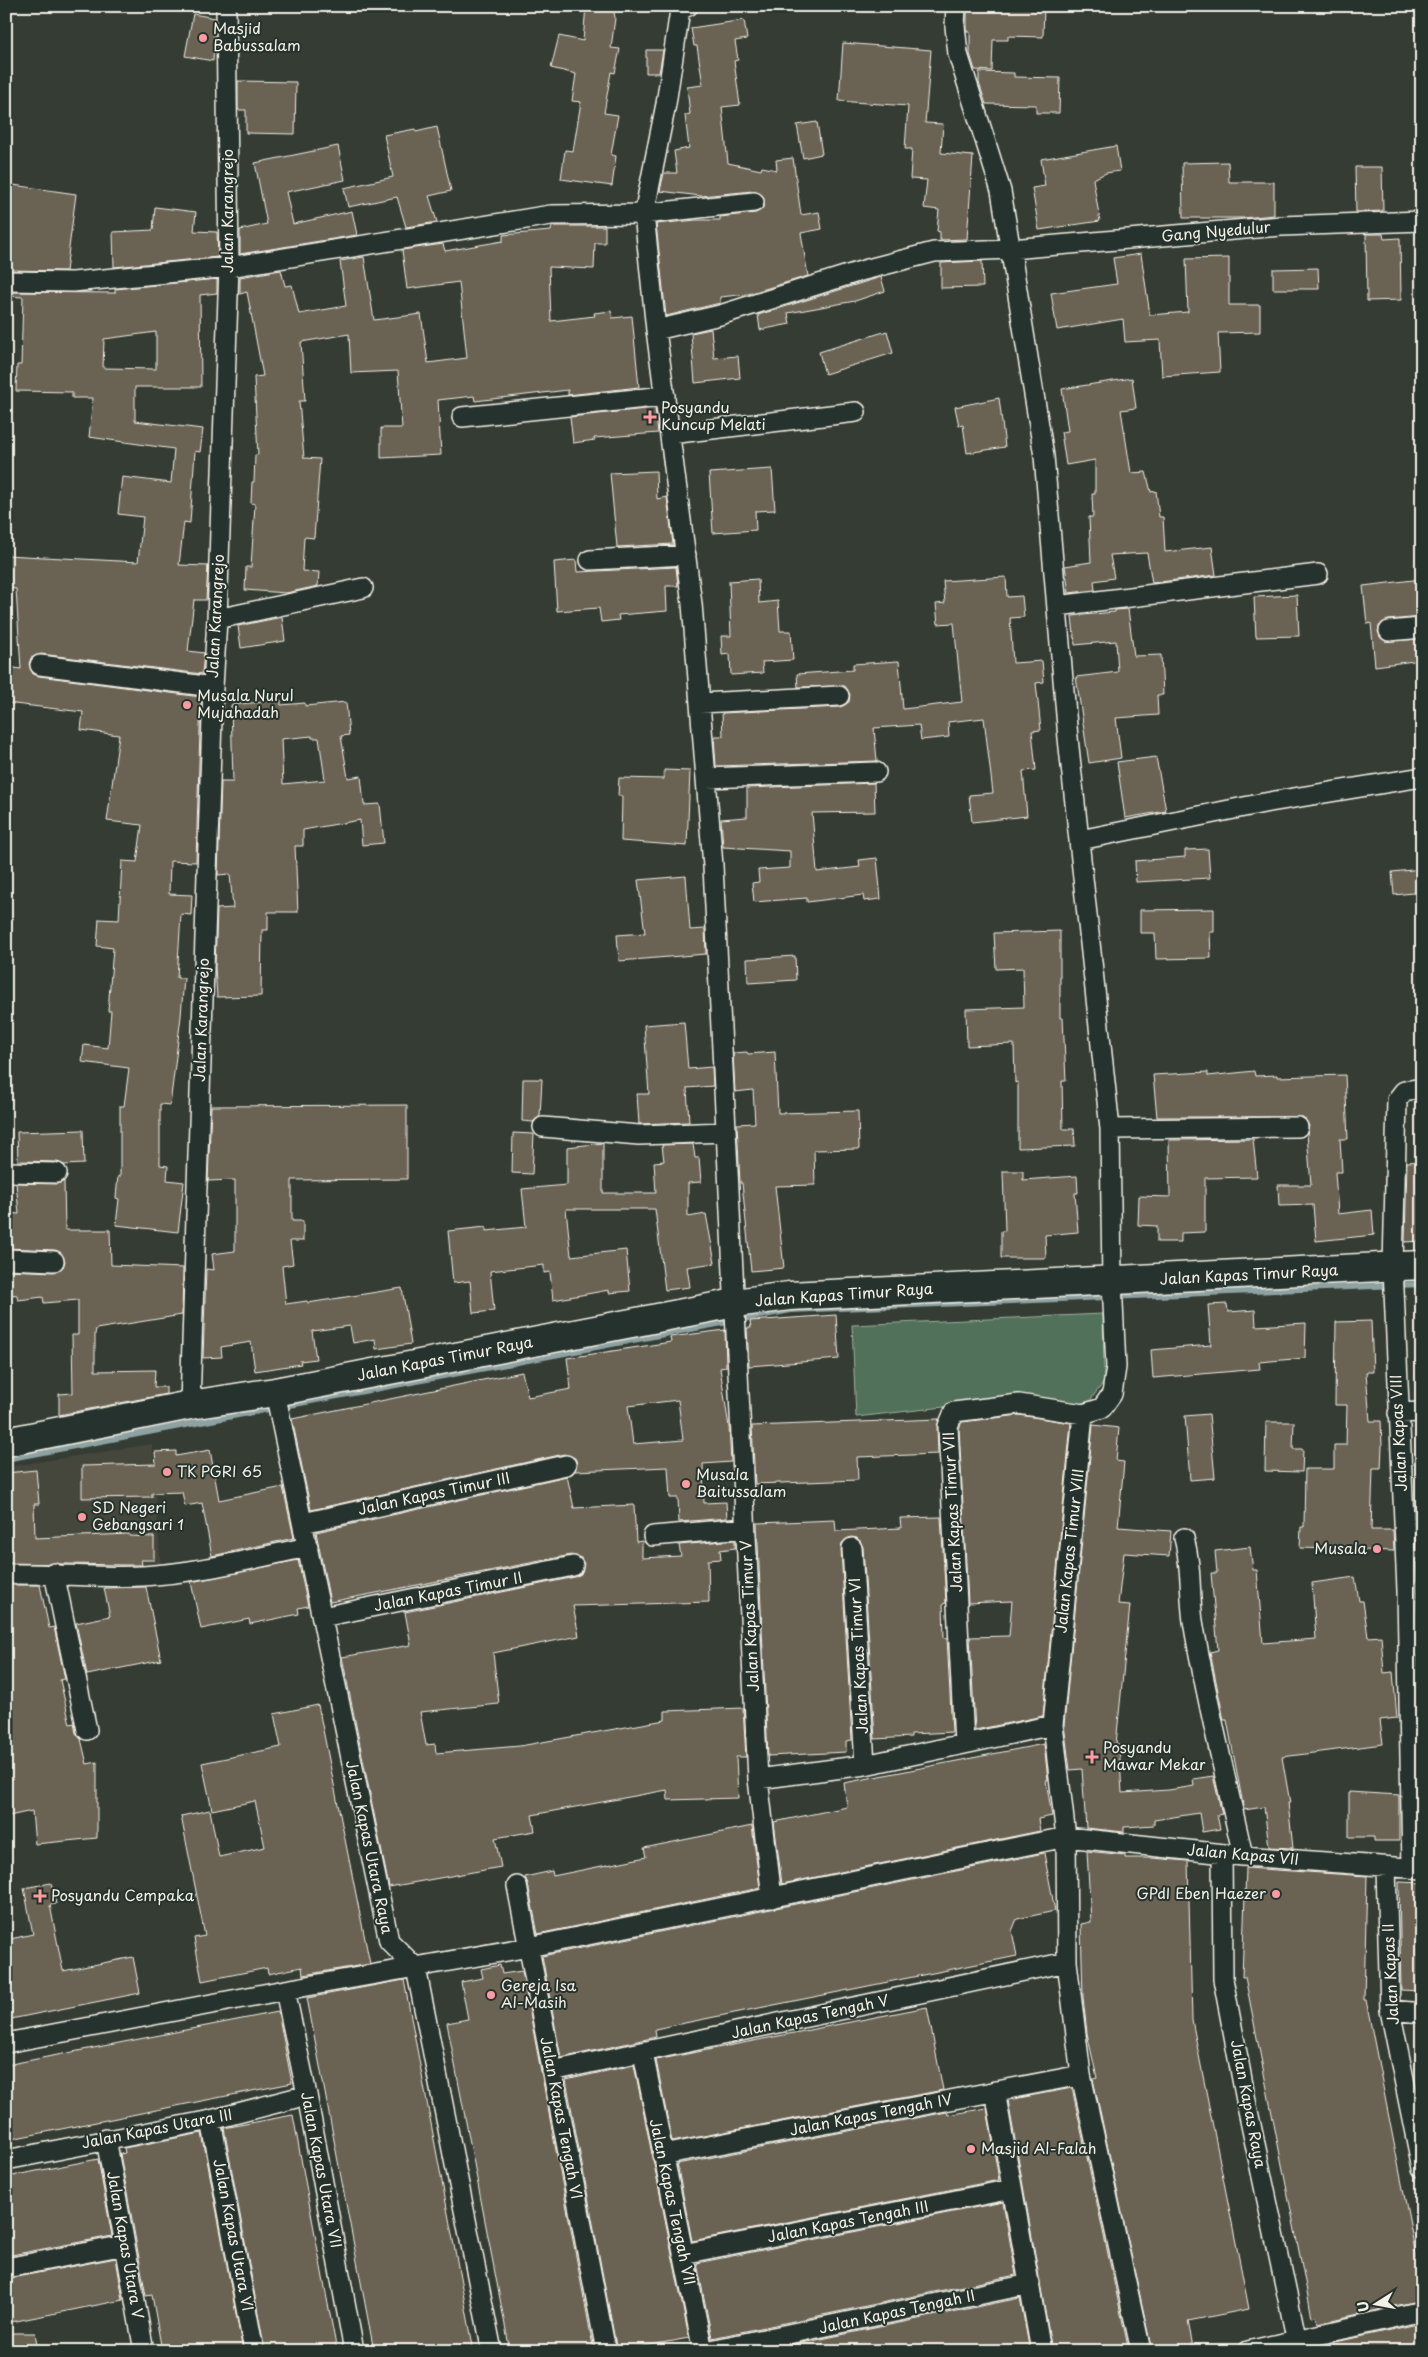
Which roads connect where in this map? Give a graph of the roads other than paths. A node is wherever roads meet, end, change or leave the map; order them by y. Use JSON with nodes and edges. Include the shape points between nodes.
{"nodes":[{"id":1,"x":226,"y":6,"type":"edge"},
{"id":2,"x":956,"y":6,"type":"edge"},
{"id":3,"x":680,"y":8,"type":"edge"},
{"id":4,"x":754,"y":202,"type":"dead end"},
{"id":5,"x":644,"y":214,"type":"junction"},
{"id":6,"x":1422,"y":221,"type":"edge"},
{"id":7,"x":1011,"y":248,"type":"junction"},
{"id":8,"x":229,"y":267,"type":"junction"},
{"id":9,"x":6,"y":281,"type":"edge"},
{"id":10,"x":656,"y":330,"type":"junction"},
{"id":11,"x":665,"y":396,"type":"junction"},
{"id":12,"x":856,"y":412,"type":"dead end"},
{"id":13,"x":462,"y":416,"type":"dead end"},
{"id":14,"x":670,"y":434,"type":"junction"},
{"id":15,"x":686,"y":555,"type":"junction"},
{"id":16,"x":590,"y":560,"type":"dead end"},
{"id":17,"x":1318,"y":574,"type":"dead end"},
{"id":18,"x":363,"y":588,"type":"dead end"},
{"id":19,"x":1057,"y":606,"type":"junction"},
{"id":20,"x":217,"y":619,"type":"junction"},
{"id":21,"x":1422,"y":628,"type":"edge"},
{"id":22,"x":1389,"y":631,"type":"dead end"},
{"id":23,"x":40,"y":664,"type":"dead end"},
{"id":24,"x":213,"y":687,"type":"junction"},
{"id":25,"x":839,"y":696,"type":"dead end"},
{"id":26,"x":700,"y":703,"type":"junction"},
{"id":27,"x":876,"y":772,"type":"dead end"},
{"id":28,"x":1422,"y":776,"type":"edge"},
{"id":29,"x":706,"y":778,"type":"junction"},
{"id":30,"x":1080,"y":840,"type":"junction"},
{"id":31,"x":1422,"y":1088,"type":"edge"},
{"id":32,"x":543,"y":1127,"type":"dead end"},
{"id":33,"x":1298,"y":1127,"type":"dead end"},
{"id":34,"x":1110,"y":1129,"type":"junction"},
{"id":35,"x":726,"y":1132,"type":"junction"},
{"id":36,"x":6,"y":1172,"type":"edge"},
{"id":37,"x":57,"y":1173,"type":"dead end"},
{"id":38,"x":6,"y":1259,"type":"edge"},
{"id":39,"x":54,"y":1261,"type":"dead end"},
{"id":40,"x":1422,"y":1265,"type":"edge"},
{"id":41,"x":1393,"y":1270,"type":"junction"},
{"id":42,"x":1112,"y":1284,"type":"junction"},
{"id":43,"x":735,"y":1306,"type":"junction"},
{"id":44,"x":276,"y":1396,"type":"junction"},
{"id":45,"x":190,"y":1405,"type":"junction"},
{"id":46,"x":1422,"y":1412,"type":"edge"},
{"id":47,"x":1398,"y":1413,"type":"junction"},
{"id":48,"x":1083,"y":1414,"type":"junction"},
{"id":49,"x":6,"y":1442,"type":"edge"},
{"id":50,"x":566,"y":1465,"type":"dead end"},
{"id":51,"x":303,"y":1522,"type":"junction"},
{"id":52,"x":745,"y":1528,"type":"junction"},
{"id":53,"x":653,"y":1536,"type":"dead end"},
{"id":54,"x":1184,"y":1538,"type":"dead end"},
{"id":55,"x":308,"y":1547,"type":"junction"},
{"id":56,"x":852,"y":1548,"type":"dead end"},
{"id":57,"x":573,"y":1566,"type":"dead end"},
{"id":58,"x":54,"y":1573,"type":"junction"},
{"id":59,"x":6,"y":1574,"type":"edge"},
{"id":60,"x":1414,"y":1590,"type":"edge"},
{"id":61,"x":322,"y":1617,"type":"junction"},
{"id":62,"x":1053,"y":1725,"type":"junction"},
{"id":63,"x":88,"y":1730,"type":"dead end"},
{"id":64,"x":964,"y":1743,"type":"junction"},
{"id":65,"x":865,"y":1765,"type":"junction"},
{"id":66,"x":758,"y":1779,"type":"junction"},
{"id":67,"x":1066,"y":1837,"type":"junction"},
{"id":68,"x":1222,"y":1854,"type":"junction"},
{"id":69,"x":1243,"y":1856,"type":"junction"},
{"id":70,"x":1386,"y":1867,"type":"junction"},
{"id":71,"x":1417,"y":1868,"type":"edge"},
{"id":72,"x":517,"y":1886,"type":"dead end"},
{"id":73,"x":772,"y":1898,"type":"junction"},
{"id":74,"x":529,"y":1947,"type":"junction"},
{"id":75,"x":1067,"y":1962,"type":"junction"},
{"id":76,"x":416,"y":1968,"type":"junction"},
{"id":77,"x":284,"y":1990,"type":"junction"},
{"id":78,"x":1390,"y":2010,"type":"junction"},
{"id":79,"x":1422,"y":2013,"type":"edge"},
{"id":80,"x":6,"y":2043,"type":"edge"},
{"id":81,"x":642,"y":2053,"type":"junction"},
{"id":82,"x":552,"y":2071,"type":"junction"},
{"id":83,"x":1081,"y":2075,"type":"junction"},
{"id":84,"x":995,"y":2091,"type":"junction"},
{"id":85,"x":307,"y":2095,"type":"junction"},
{"id":86,"x":211,"y":2120,"type":"junction"},
{"id":87,"x":106,"y":2139,"type":"junction"},
{"id":88,"x":662,"y":2155,"type":"junction"},
{"id":89,"x":6,"y":2160,"type":"edge"},
{"id":90,"x":1422,"y":2168,"type":"edge"},
{"id":91,"x":1012,"y":2189,"type":"junction"},
{"id":92,"x":125,"y":2245,"type":"junction"},
{"id":93,"x":683,"y":2254,"type":"junction"},
{"id":94,"x":6,"y":2268,"type":"edge"},
{"id":95,"x":1030,"y":2284,"type":"junction"},
{"id":96,"x":1422,"y":2311,"type":"edge"},
{"id":97,"x":1298,"y":2345,"type":"edge"},
{"id":98,"x":144,"y":2351,"type":"edge"},
{"id":99,"x":254,"y":2351,"type":"edge"},
{"id":100,"x":354,"y":2351,"type":"edge"},
{"id":101,"x":492,"y":2351,"type":"edge"},
{"id":102,"x":606,"y":2351,"type":"edge"},
{"id":103,"x":704,"y":2351,"type":"edge"},
{"id":104,"x":1041,"y":2351,"type":"edge"},
{"id":105,"x":1141,"y":2351,"type":"edge"},
{"id":106,"x":1248,"y":2351,"type":"edge"}],
"edges":[{"from":1,"to":8,"type":"street","name":"Jalan Karangrejo"},
{"from":2,"to":7,"type":"street","via":[[958,54],[1002,191]]},
{"from":3,"to":5,"type":"street","name":"Jalan Kapas Timur V","via":[[666,104]]},
{"from":4,"to":5,"type":"street"},
{"from":5,"to":8,"type":"street","via":[[551,215]]},
{"from":5,"to":10,"type":"street","name":"Jalan Kapas Timur V"},
{"from":6,"to":7,"type":"street","name":"Gang Nyedulur","via":[[1281,226]]},
{"from":7,"to":10,"type":"street","name":"Gang Nyedulur","via":[[934,252],[864,270],[720,315]]},
{"from":7,"to":19,"type":"street","via":[[1044,456]]},
{"from":8,"to":9,"type":"street","via":[[73,282]]},
{"from":8,"to":20,"type":"street","name":"Jalan Karangrejo"},
{"from":10,"to":11,"type":"street","name":"Jalan Kapas Timur V"},
{"from":11,"to":13,"type":"street"},
{"from":11,"to":14,"type":"street","name":"Jalan Kapas Timur V"},
{"from":12,"to":14,"type":"street"},
{"from":14,"to":15,"type":"street","name":"Jalan Kapas Timur V"},
{"from":15,"to":16,"type":"street"},
{"from":15,"to":26,"type":"street","name":"Jalan Kapas Timur V"},
{"from":17,"to":19,"type":"street"},
{"from":18,"to":20,"type":"street"},
{"from":19,"to":30,"type":"street"},
{"from":20,"to":24,"type":"street","name":"Jalan Karangrejo"},
{"from":21,"to":22,"type":"street"},
{"from":23,"to":24,"type":"street"},
{"from":24,"to":45,"type":"street","name":"Jalan Karangrejo"},
{"from":25,"to":26,"type":"street"},
{"from":26,"to":29,"type":"street","name":"Jalan Kapas Timur V"},
{"from":27,"to":29,"type":"street"},
{"from":28,"to":30,"type":"street","via":[[1264,803]]},
{"from":29,"to":35,"type":"street","name":"Jalan Kapas Timur V"},
{"from":30,"to":34,"type":"street"},
{"from":31,"to":41,"type":"street","name":"Jalan Kapas VIII","via":[[1404,1091],[1396,1106]]},
{"from":32,"to":35,"type":"street","via":[[639,1134]]},
{"from":33,"to":34,"type":"street"},
{"from":34,"to":42,"type":"street"},
{"from":35,"to":43,"type":"street","name":"Jalan Kapas Timur V"},
{"from":36,"to":37,"type":"street"},
{"from":38,"to":39,"type":"street"},
{"from":40,"to":41,"type":"street","name":"Jalan Kapas Timur Raya"},
{"from":41,"to":42,"type":"street","name":"Jalan Kapas Timur Raya"},
{"from":41,"to":47,"type":"street","name":"Jalan Kapas VIII"},
{"from":42,"to":43,"type":"street","name":"Jalan Kapas Timur Raya","via":[[789,1296]]},
{"from":42,"to":48,"type":"street","via":[[1116,1367],[1112,1394],[1102,1408]]},
{"from":43,"to":44,"type":"street","name":"Jalan Kapas Timur Raya"},
{"from":43,"to":52,"type":"street","name":"Jalan Kapas Timur V"},
{"from":44,"to":45,"type":"street","name":"Jalan Kapas Timur Raya"},
{"from":44,"to":51,"type":"street","name":"Jalan Kapas Utara Raya"},
{"from":45,"to":49,"type":"street","name":"Jalan Kapas Timur Raya"},
{"from":46,"to":47,"type":"street"},
{"from":47,"to":60,"type":"street","name":"Jalan Kapas VIII"},
{"from":48,"to":62,"type":"street","name":"Jalan Kapas Timur VIII"},
{"from":48,"to":64,"type":"street","name":"Jalan Kapas Timur VII","via":[[1019,1404],[954,1412],[948,1426]]},
{"from":50,"to":51,"type":"street","name":"Jalan Kapas Timur III"},
{"from":51,"to":55,"type":"street","name":"Jalan Kapas Utara Raya"},
{"from":52,"to":53,"type":"street"},
{"from":52,"to":66,"type":"street","name":"Jalan Kapas Timur V"},
{"from":54,"to":69,"type":"street","via":[[1190,1564],[1193,1620],[1206,1691]]},
{"from":55,"to":58,"type":"street","via":[[190,1571],[145,1576]]},
{"from":55,"to":61,"type":"street","name":"Jalan Kapas Utara Raya"},
{"from":56,"to":65,"type":"street","name":"Jalan Kapas Timur VI"},
{"from":57,"to":61,"type":"street","name":"Jalan Kapas Timur II"},
{"from":58,"to":59,"type":"street"},
{"from":58,"to":63,"type":"street"},
{"from":60,"to":71,"type":"street","name":"Jalan Kapas VIII"},
{"from":61,"to":76,"type":"street","name":"Jalan Kapas Utara Raya","via":[[389,1941]]},
{"from":62,"to":64,"type":"street"},
{"from":62,"to":67,"type":"street","name":"Jalan Kapas Timur VIII"},
{"from":64,"to":65,"type":"street"},
{"from":65,"to":66,"type":"street"},
{"from":66,"to":73,"type":"street","name":"Jalan Kapas Timur V"},
{"from":67,"to":68,"type":"street","name":"Jalan Kapas VII"},
{"from":67,"to":73,"type":"street","name":"Jalan Kapas VII"},
{"from":67,"to":75,"type":"street","name":"Jalan Kapas Timur VIII"},
{"from":68,"to":69,"type":"street","name":"Jalan Kapas VII"},
{"from":68,"to":97,"type":"street","name":"Jalan Kapas Raya","via":[[1223,1979]]},
{"from":69,"to":70,"type":"street","name":"Jalan Kapas VII"},
{"from":70,"to":71,"type":"street","name":"Jalan Kapas VII"},
{"from":70,"to":78,"type":"street","name":"Jalan Kapas II"},
{"from":72,"to":74,"type":"street","name":"Jalan Kapas Tengah VI"},
{"from":73,"to":74,"type":"street","name":"Jalan Kapas VII"},
{"from":74,"to":76,"type":"street","name":"Jalan Kapas VII"},
{"from":74,"to":82,"type":"street","name":"Jalan Kapas Tengah VI"},
{"from":75,"to":81,"type":"street","name":"Jalan Kapas Tengah V"},
{"from":75,"to":83,"type":"street","name":"Jalan Kapas Timur VIII"},
{"from":76,"to":77,"type":"street","name":"Jalan Kapas VII"},
{"from":76,"to":101,"type":"street"},
{"from":77,"to":80,"type":"street","name":"Jalan Kapas VII"},
{"from":77,"to":85,"type":"street","name":"Jalan Kapas Utara VII"},
{"from":78,"to":79,"type":"street"},
{"from":78,"to":90,"type":"street","name":"Jalan Kapas II"},
{"from":81,"to":82,"type":"street","name":"Jalan Kapas Tengah V"},
{"from":81,"to":88,"type":"street","name":"Jalan Kapas Tengah VII"},
{"from":82,"to":102,"type":"street","name":"Jalan Kapas Tengah VI"},
{"from":83,"to":84,"type":"street","name":"Jalan Kapas Tengah IV"},
{"from":83,"to":105,"type":"street","name":"Jalan Kapas Timur VIII"},
{"from":84,"to":88,"type":"street","name":"Jalan Kapas Tengah IV"},
{"from":84,"to":91,"type":"street"},
{"from":85,"to":86,"type":"street","name":"Jalan Kapas Utara III"},
{"from":85,"to":100,"type":"street","name":"Jalan Kapas Utara VII"},
{"from":86,"to":87,"type":"street","name":"Jalan Kapas Utara III"},
{"from":86,"to":99,"type":"street","name":"Jalan Kapas Utara VI"},
{"from":87,"to":89,"type":"street","name":"Jalan Kapas Utara III"},
{"from":87,"to":92,"type":"street","name":"Jalan Kapas Utara V"},
{"from":88,"to":93,"type":"street","name":"Jalan Kapas Tengah VII"},
{"from":91,"to":93,"type":"street","name":"Jalan Kapas Tengah III"},
{"from":91,"to":95,"type":"street"},
{"from":92,"to":94,"type":"street"},
{"from":92,"to":98,"type":"street","name":"Jalan Kapas Utara V"},
{"from":93,"to":103,"type":"street","name":"Jalan Kapas Tengah VII"},
{"from":95,"to":103,"type":"street","name":"Jalan Kapas Tengah II"},
{"from":95,"to":104,"type":"street"},
{"from":96,"to":97,"type":"street"},
{"from":97,"to":106,"type":"street"}]}
